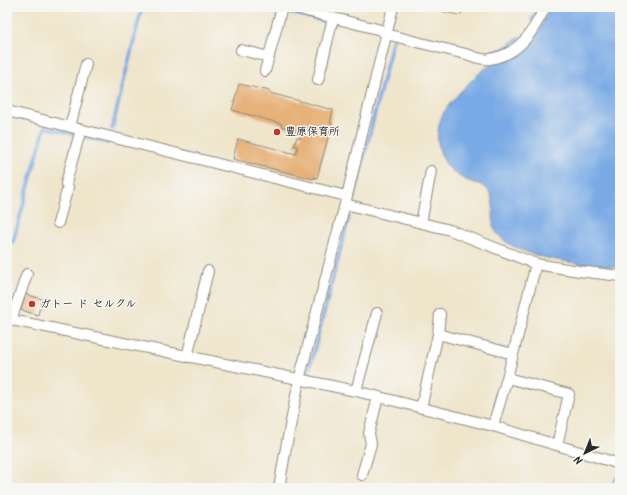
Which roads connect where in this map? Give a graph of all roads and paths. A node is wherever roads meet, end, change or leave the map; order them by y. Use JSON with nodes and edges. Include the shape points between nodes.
{"nodes":[{"id":1,"x":393,"y":7,"type":"edge"},
{"id":2,"x":447,"y":7,"type":"edge"},
{"id":3,"x":545,"y":7,"type":"edge"},
{"id":4,"x":284,"y":9,"type":"edge"},
{"id":5,"x":458,"y":10,"type":"dead end"},
{"id":6,"x":334,"y":18,"type":"junction"},
{"id":7,"x":386,"y":34,"type":"junction"},
{"id":8,"x":241,"y":50,"type":"dead end"},
{"id":9,"x":269,"y":57,"type":"junction"},
{"id":10,"x":86,"y":64,"type":"dead end"},
{"id":11,"x":265,"y":71,"type":"dead end"},
{"id":12,"x":318,"y":80,"type":"dead end"},
{"id":13,"x":7,"y":111,"type":"edge"},
{"id":14,"x":70,"y":127,"type":"junction"},
{"id":15,"x":80,"y":133,"type":"junction"},
{"id":16,"x":431,"y":171,"type":"dead end"},
{"id":17,"x":346,"y":200,"type":"junction"},
{"id":18,"x":58,"y":223,"type":"dead end"},
{"id":19,"x":421,"y":223,"type":"junction"},
{"id":20,"x":536,"y":264,"type":"junction"},
{"id":21,"x":208,"y":271,"type":"dead end"},
{"id":22,"x":27,"y":274,"type":"dead end"},
{"id":23,"x":620,"y":276,"type":"edge"},
{"id":24,"x":376,"y":313,"type":"dead end"},
{"id":25,"x":440,"y":314,"type":"dead end"},
{"id":26,"x":9,"y":320,"type":"edge"},
{"id":27,"x":438,"y":334,"type":"junction"},
{"id":28,"x":513,"y":354,"type":"junction"},
{"id":29,"x":187,"y":357,"type":"junction"},
{"id":30,"x":507,"y":378,"type":"junction"},
{"id":31,"x":299,"y":380,"type":"junction"},
{"id":32,"x":356,"y":391,"type":"junction"},
{"id":33,"x":378,"y":397,"type":"junction"},
{"id":34,"x":421,"y":408,"type":"junction"},
{"id":35,"x":493,"y":426,"type":"junction"},
{"id":36,"x":557,"y":446,"type":"junction"},
{"id":37,"x":620,"y":464,"type":"edge"},
{"id":38,"x":362,"y":475,"type":"dead end"},
{"id":39,"x":620,"y":480,"type":"edge"},
{"id":40,"x":279,"y":488,"type":"edge"},
{"id":41,"x":618,"y":488,"type":"edge"}],
"edges":[{"from":1,"to":7,"type":"street"},
{"from":2,"to":5,"type":"street"},
{"from":3,"to":7,"type":"street","via":[[536,26],[521,44],[489,60]]},
{"from":4,"to":6,"type":"street"},
{"from":4,"to":9,"type":"street"},
{"from":6,"to":7,"type":"street","via":[[380,30]]},
{"from":6,"to":12,"type":"street"},
{"from":7,"to":17,"type":"street"},
{"from":8,"to":9,"type":"street"},
{"from":9,"to":11,"type":"street"},
{"from":10,"to":14,"type":"street"},
{"from":13,"to":14,"type":"street"},
{"from":14,"to":15,"type":"street"},
{"from":15,"to":17,"type":"street"},
{"from":15,"to":18,"type":"street"},
{"from":16,"to":19,"type":"street"},
{"from":17,"to":19,"type":"street"},
{"from":17,"to":31,"type":"street"},
{"from":19,"to":20,"type":"street","via":[[450,230]]},
{"from":20,"to":23,"type":"street"},
{"from":20,"to":28,"type":"street"},
{"from":21,"to":29,"type":"street"},
{"from":22,"to":26,"type":"street"},
{"from":24,"to":32,"type":"street"},
{"from":25,"to":27,"type":"street"},
{"from":26,"to":29,"type":"street"},
{"from":27,"to":28,"type":"street"},
{"from":27,"to":34,"type":"street"},
{"from":28,"to":30,"type":"street"},
{"from":29,"to":31,"type":"street"},
{"from":30,"to":35,"type":"street"},
{"from":30,"to":36,"type":"street","via":[[569,394]]},
{"from":31,"to":32,"type":"street"},
{"from":31,"to":40,"type":"street"},
{"from":32,"to":33,"type":"street"},
{"from":33,"to":34,"type":"street"},
{"from":33,"to":38,"type":"street","via":[[370,433],[371,444]]},
{"from":34,"to":35,"type":"street"},
{"from":35,"to":36,"type":"street"},
{"from":36,"to":37,"type":"street"},
{"from":39,"to":41,"type":"street"}]}
